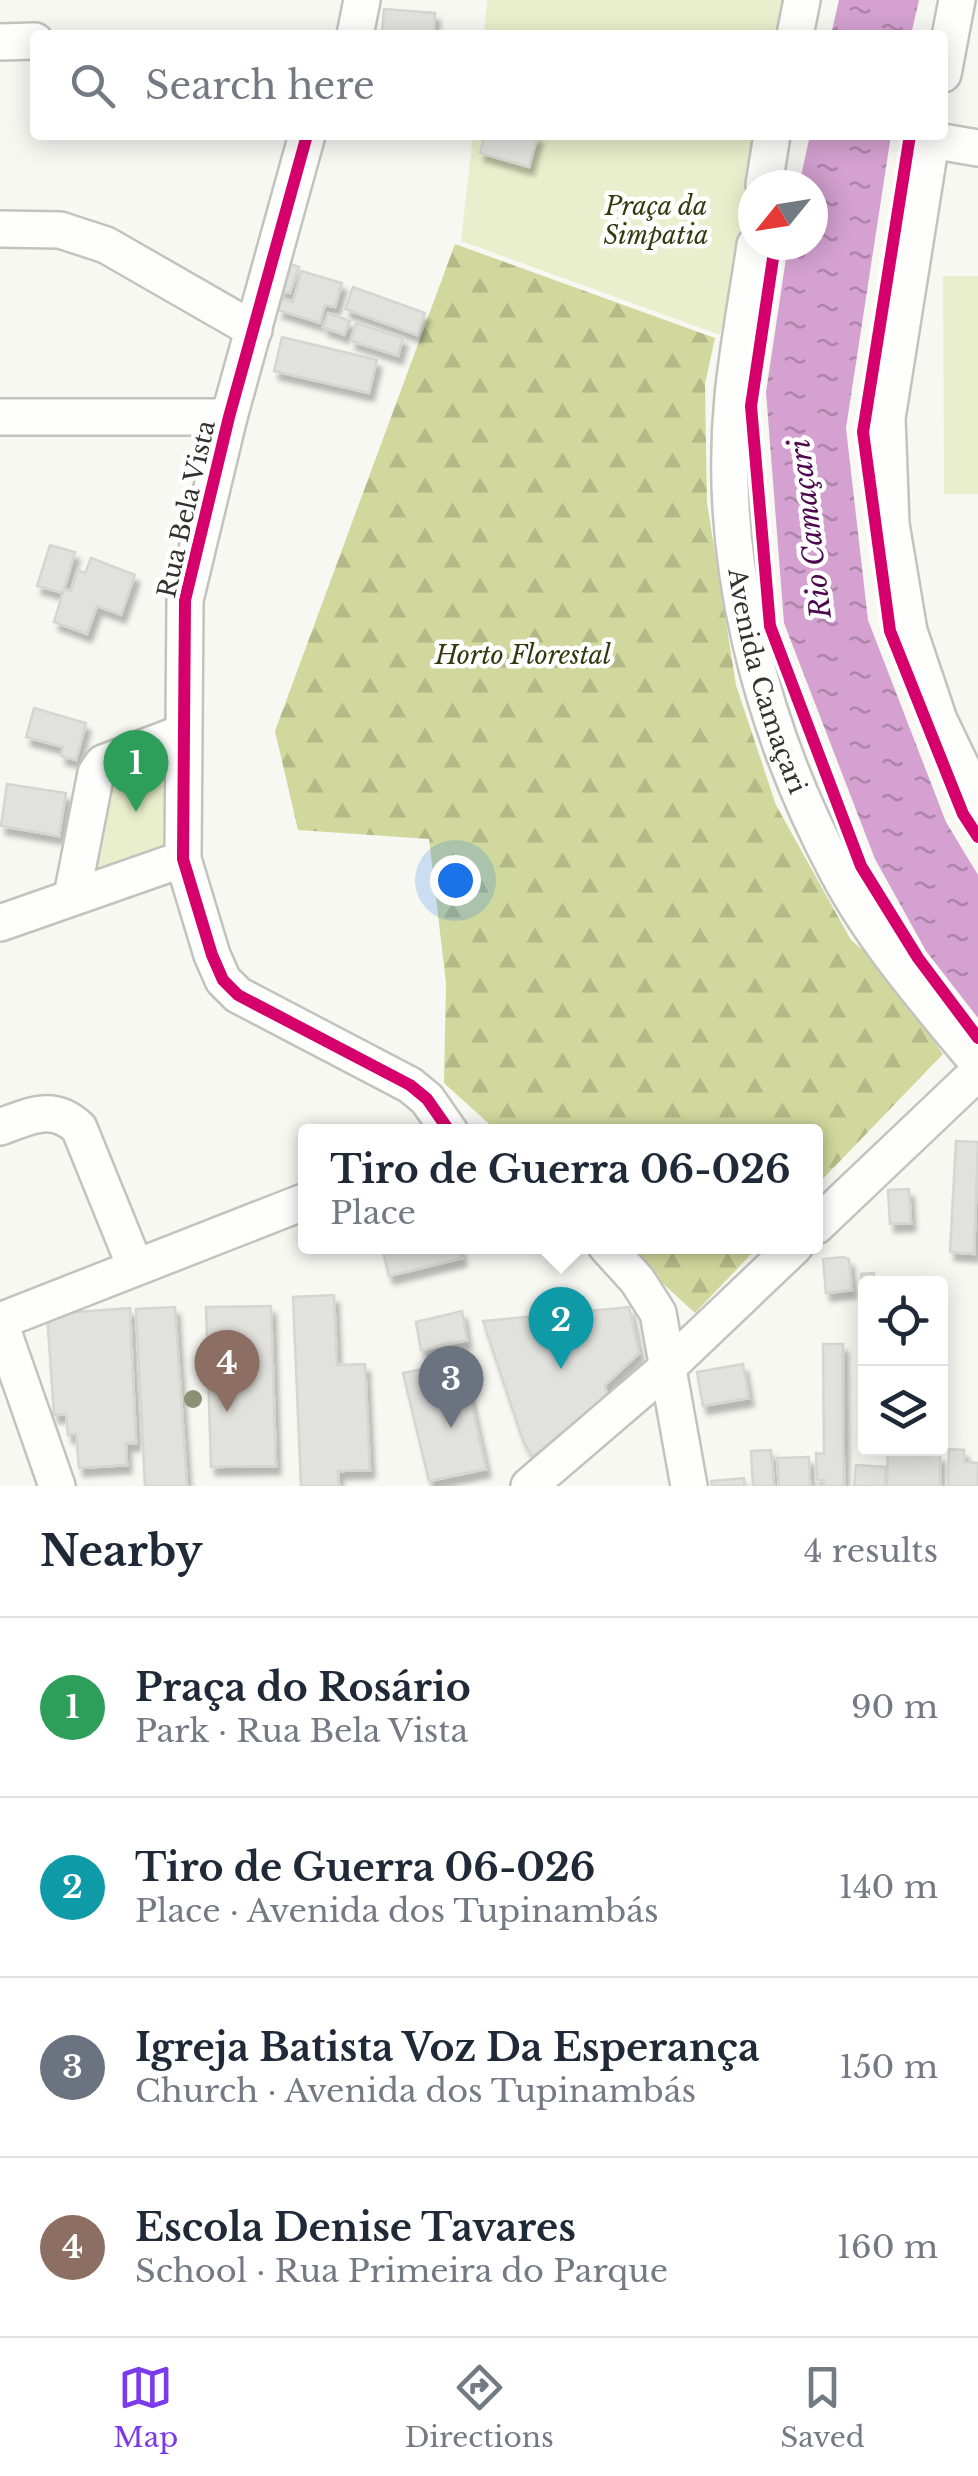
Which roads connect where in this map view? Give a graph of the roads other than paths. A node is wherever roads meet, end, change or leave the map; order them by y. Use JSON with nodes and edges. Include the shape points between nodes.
{"nodes":[{"id":1,"x":362,"y":0,"type":"edge"},
{"id":2,"x":802,"y":0,"type":"edge"},
{"id":3,"x":956,"y":0,"type":"edge"},
{"id":4,"x":357,"y":30,"type":"edge"},
{"id":5,"x":796,"y":30,"type":"edge"},
{"id":6,"x":30,"y":41,"type":"edge"},
{"id":7,"x":0,"y":42,"type":"edge"},
{"id":8,"x":948,"y":46,"type":"edge"},
{"id":9,"x":306,"y":140,"type":"edge"},
{"id":10,"x":771,"y":140,"type":"edge"},
{"id":11,"x":931,"y":140,"type":"edge"},
{"id":12,"x":944,"y":140,"type":"edge"},
{"id":13,"x":978,"y":148,"type":"edge"},
{"id":14,"x":766,"y":170,"type":"edge"},
{"id":15,"x":0,"y":229,"type":"edge"},
{"id":16,"x":753,"y":260,"type":"edge"},
{"id":17,"x":254,"y":330,"type":"junction"},
{"id":18,"x":0,"y":417,"type":"edge"},
{"id":19,"x":229,"y":417,"type":"junction"},
{"id":20,"x":182,"y":733,"type":"junction"},
{"id":21,"x":978,"y":802,"type":"edge"},
{"id":22,"x":183,"y":859,"type":"junction"},
{"id":23,"x":72,"y":896,"type":"junction"},
{"id":24,"x":0,"y":923,"type":"edge"},
{"id":25,"x":975,"y":1081,"type":"edge"},
{"id":26,"x":444,"y":1124,"type":"edge"},
{"id":27,"x":0,"y":1127,"type":"edge"},
{"id":28,"x":298,"y":1204,"type":"edge"},
{"id":29,"x":823,"y":1220,"type":"edge"},
{"id":30,"x":613,"y":1254,"type":"edge"},
{"id":31,"x":786,"y":1254,"type":"edge"},
{"id":32,"x":135,"y":1266,"type":"junction"},
{"id":33,"x":0,"y":1322,"type":"edge"},
{"id":34,"x":669,"y":1366,"type":"junction"},
{"id":35,"x":57,"y":1486,"type":"edge"},
{"id":36,"x":529,"y":1486,"type":"edge"},
{"id":37,"x":689,"y":1486,"type":"edge"}],
"edges":[{"from":1,"to":4,"type":"street"},
{"from":2,"to":5,"type":"street"},
{"from":3,"to":8,"type":"street"},
{"from":6,"to":7,"type":"street"},
{"from":9,"to":17,"type":"street","name":"Rua Bela Vista"},
{"from":10,"to":14,"type":"street"},
{"from":11,"to":21,"type":"street","via":[[887,418],[890,524],[910,632],[938,720]]},
{"from":12,"to":13,"type":"street"},
{"from":15,"to":17,"type":"street","via":[[60,230],[106,245]]},
{"from":16,"to":25,"type":"street","name":"Avenida Camaçari","via":[[732,397],[731,504],[745,616],[782,758],[840,876]]},
{"from":17,"to":19,"type":"street","name":"Rua Bela Vista"},
{"from":18,"to":19,"type":"street"},
{"from":19,"to":20,"type":"street","name":"Rua Bela Vista","via":[[186,600]]},
{"from":20,"to":22,"type":"street","name":"Rua Bela Vista"},
{"from":20,"to":23,"type":"street","via":[[103,762]]},
{"from":22,"to":23,"type":"street"},
{"from":22,"to":26,"type":"street","name":"Rua Bela Vista","via":[[212,956],[231,988],[410,1084]]},
{"from":23,"to":24,"type":"street"},
{"from":25,"to":29,"type":"street"},
{"from":27,"to":32,"type":"street","via":[[46,1111],[66,1115],[79,1128]]},
{"from":28,"to":32,"type":"street"},
{"from":30,"to":34,"type":"street","via":[[658,1313]]},
{"from":31,"to":34,"type":"street"},
{"from":32,"to":33,"type":"street"},
{"from":33,"to":35,"type":"street"},
{"from":34,"to":36,"type":"street"},
{"from":34,"to":37,"type":"street"}]}
